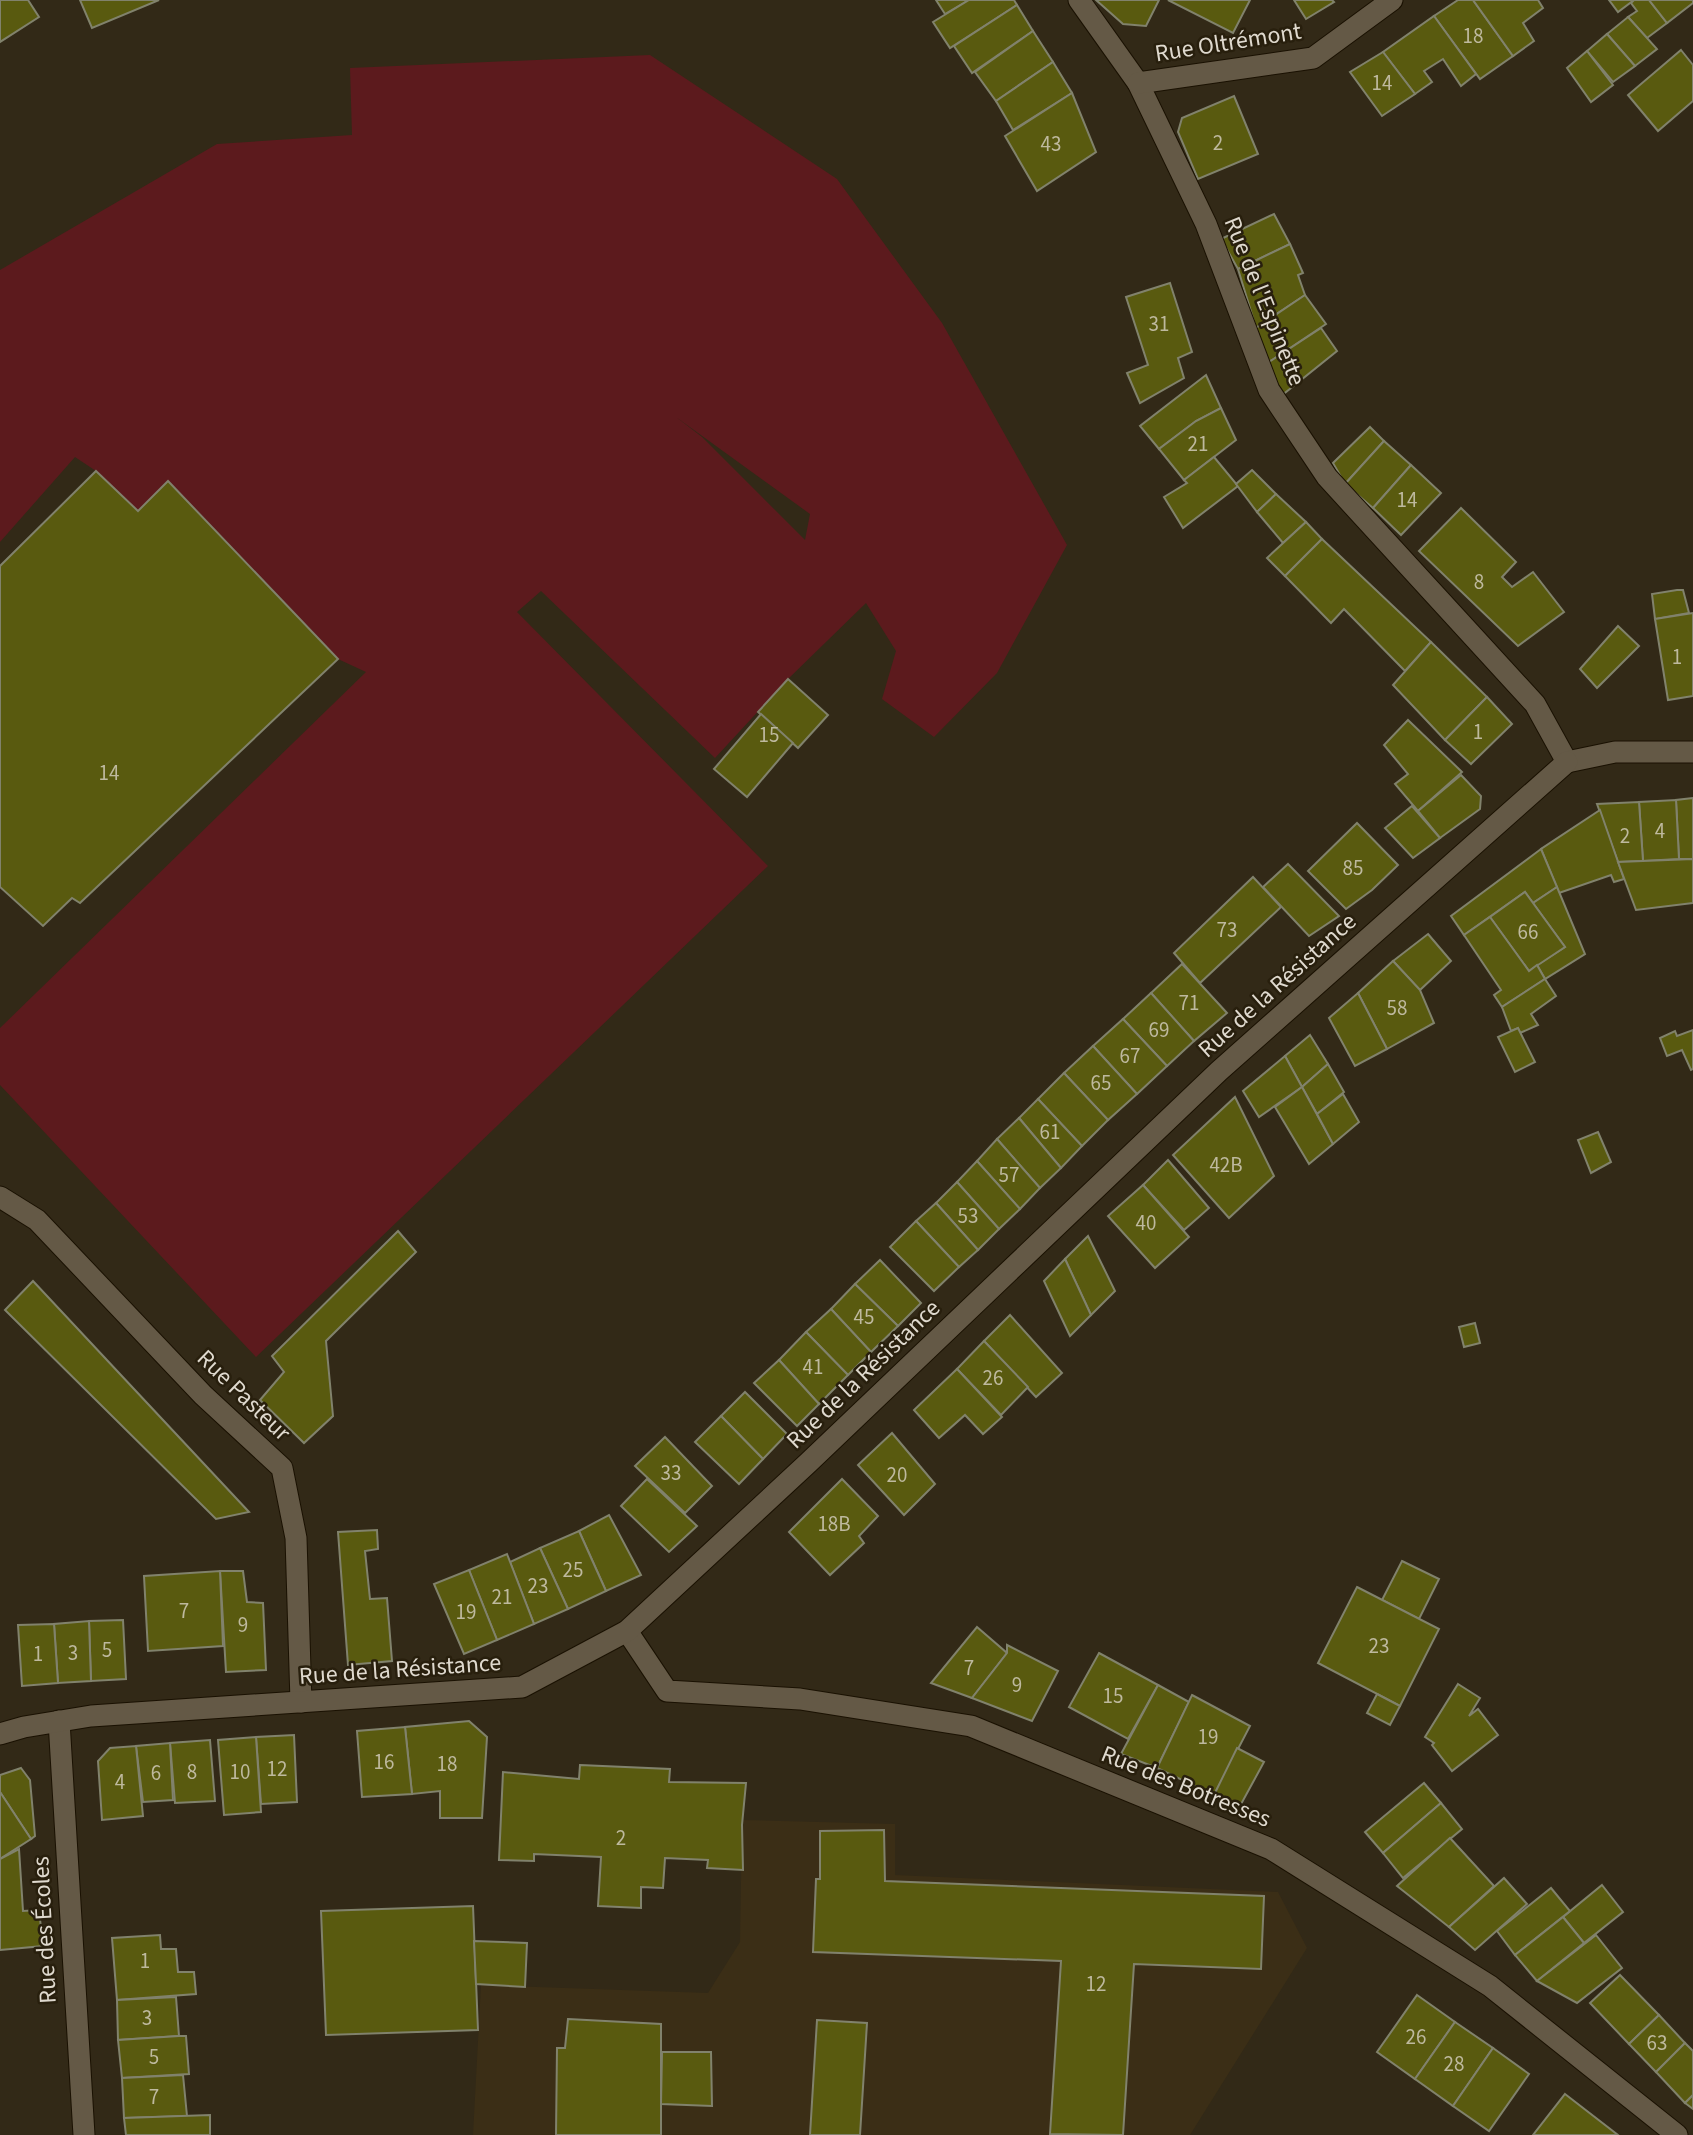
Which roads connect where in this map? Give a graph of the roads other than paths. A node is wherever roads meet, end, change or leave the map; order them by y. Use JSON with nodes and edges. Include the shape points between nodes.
{"nodes":[{"id":1,"x":1079,"y":0,"type":"edge"},
{"id":2,"x":1392,"y":0,"type":"edge"},
{"id":3,"x":1138,"y":83,"type":"junction"},
{"id":4,"x":1693,"y":752,"type":"edge"},
{"id":5,"x":1567,"y":762,"type":"junction"},
{"id":6,"x":0,"y":1197,"type":"edge"},
{"id":7,"x":626,"y":1630,"type":"junction"},
{"id":8,"x":301,"y":1702,"type":"junction"},
{"id":9,"x":59,"y":1721,"type":"junction"},
{"id":10,"x":0,"y":1734,"type":"edge"},
{"id":11,"x":84,"y":2135,"type":"edge"},
{"id":12,"x":1677,"y":2135,"type":"edge"}],
"edges":[{"from":1,"to":3,"type":"street","name":"Rue de l'Espinette"},
{"from":2,"to":3,"type":"street","name":"Rue Oltrémont","via":[[1313,58]]},
{"from":3,"to":5,"type":"street","name":"Rue de l'Espinette","via":[[1206,225],[1269,390],[1327,477],[1535,704]]},
{"from":4,"to":5,"type":"street","via":[[1615,752]]},
{"from":5,"to":7,"type":"street","name":"Rue de la Résistance","via":[[1219,1072]]},
{"from":6,"to":8,"type":"street","name":"Rue Pasteur","via":[[37,1220],[203,1395],[282,1468],[296,1538]]},
{"from":7,"to":8,"type":"street","name":"Rue de la Résistance","via":[[522,1687]]},
{"from":7,"to":12,"type":"street","name":"Rue des Botresses","via":[[667,1691],[800,1699],[971,1726],[1271,1849],[1490,1986]]},
{"from":8,"to":9,"type":"street","name":"Rue de la Résistance"},
{"from":9,"to":10,"type":"street","name":"Rue de la Résistance"},
{"from":9,"to":11,"type":"street","name":"Rue des Écoles"}]}
